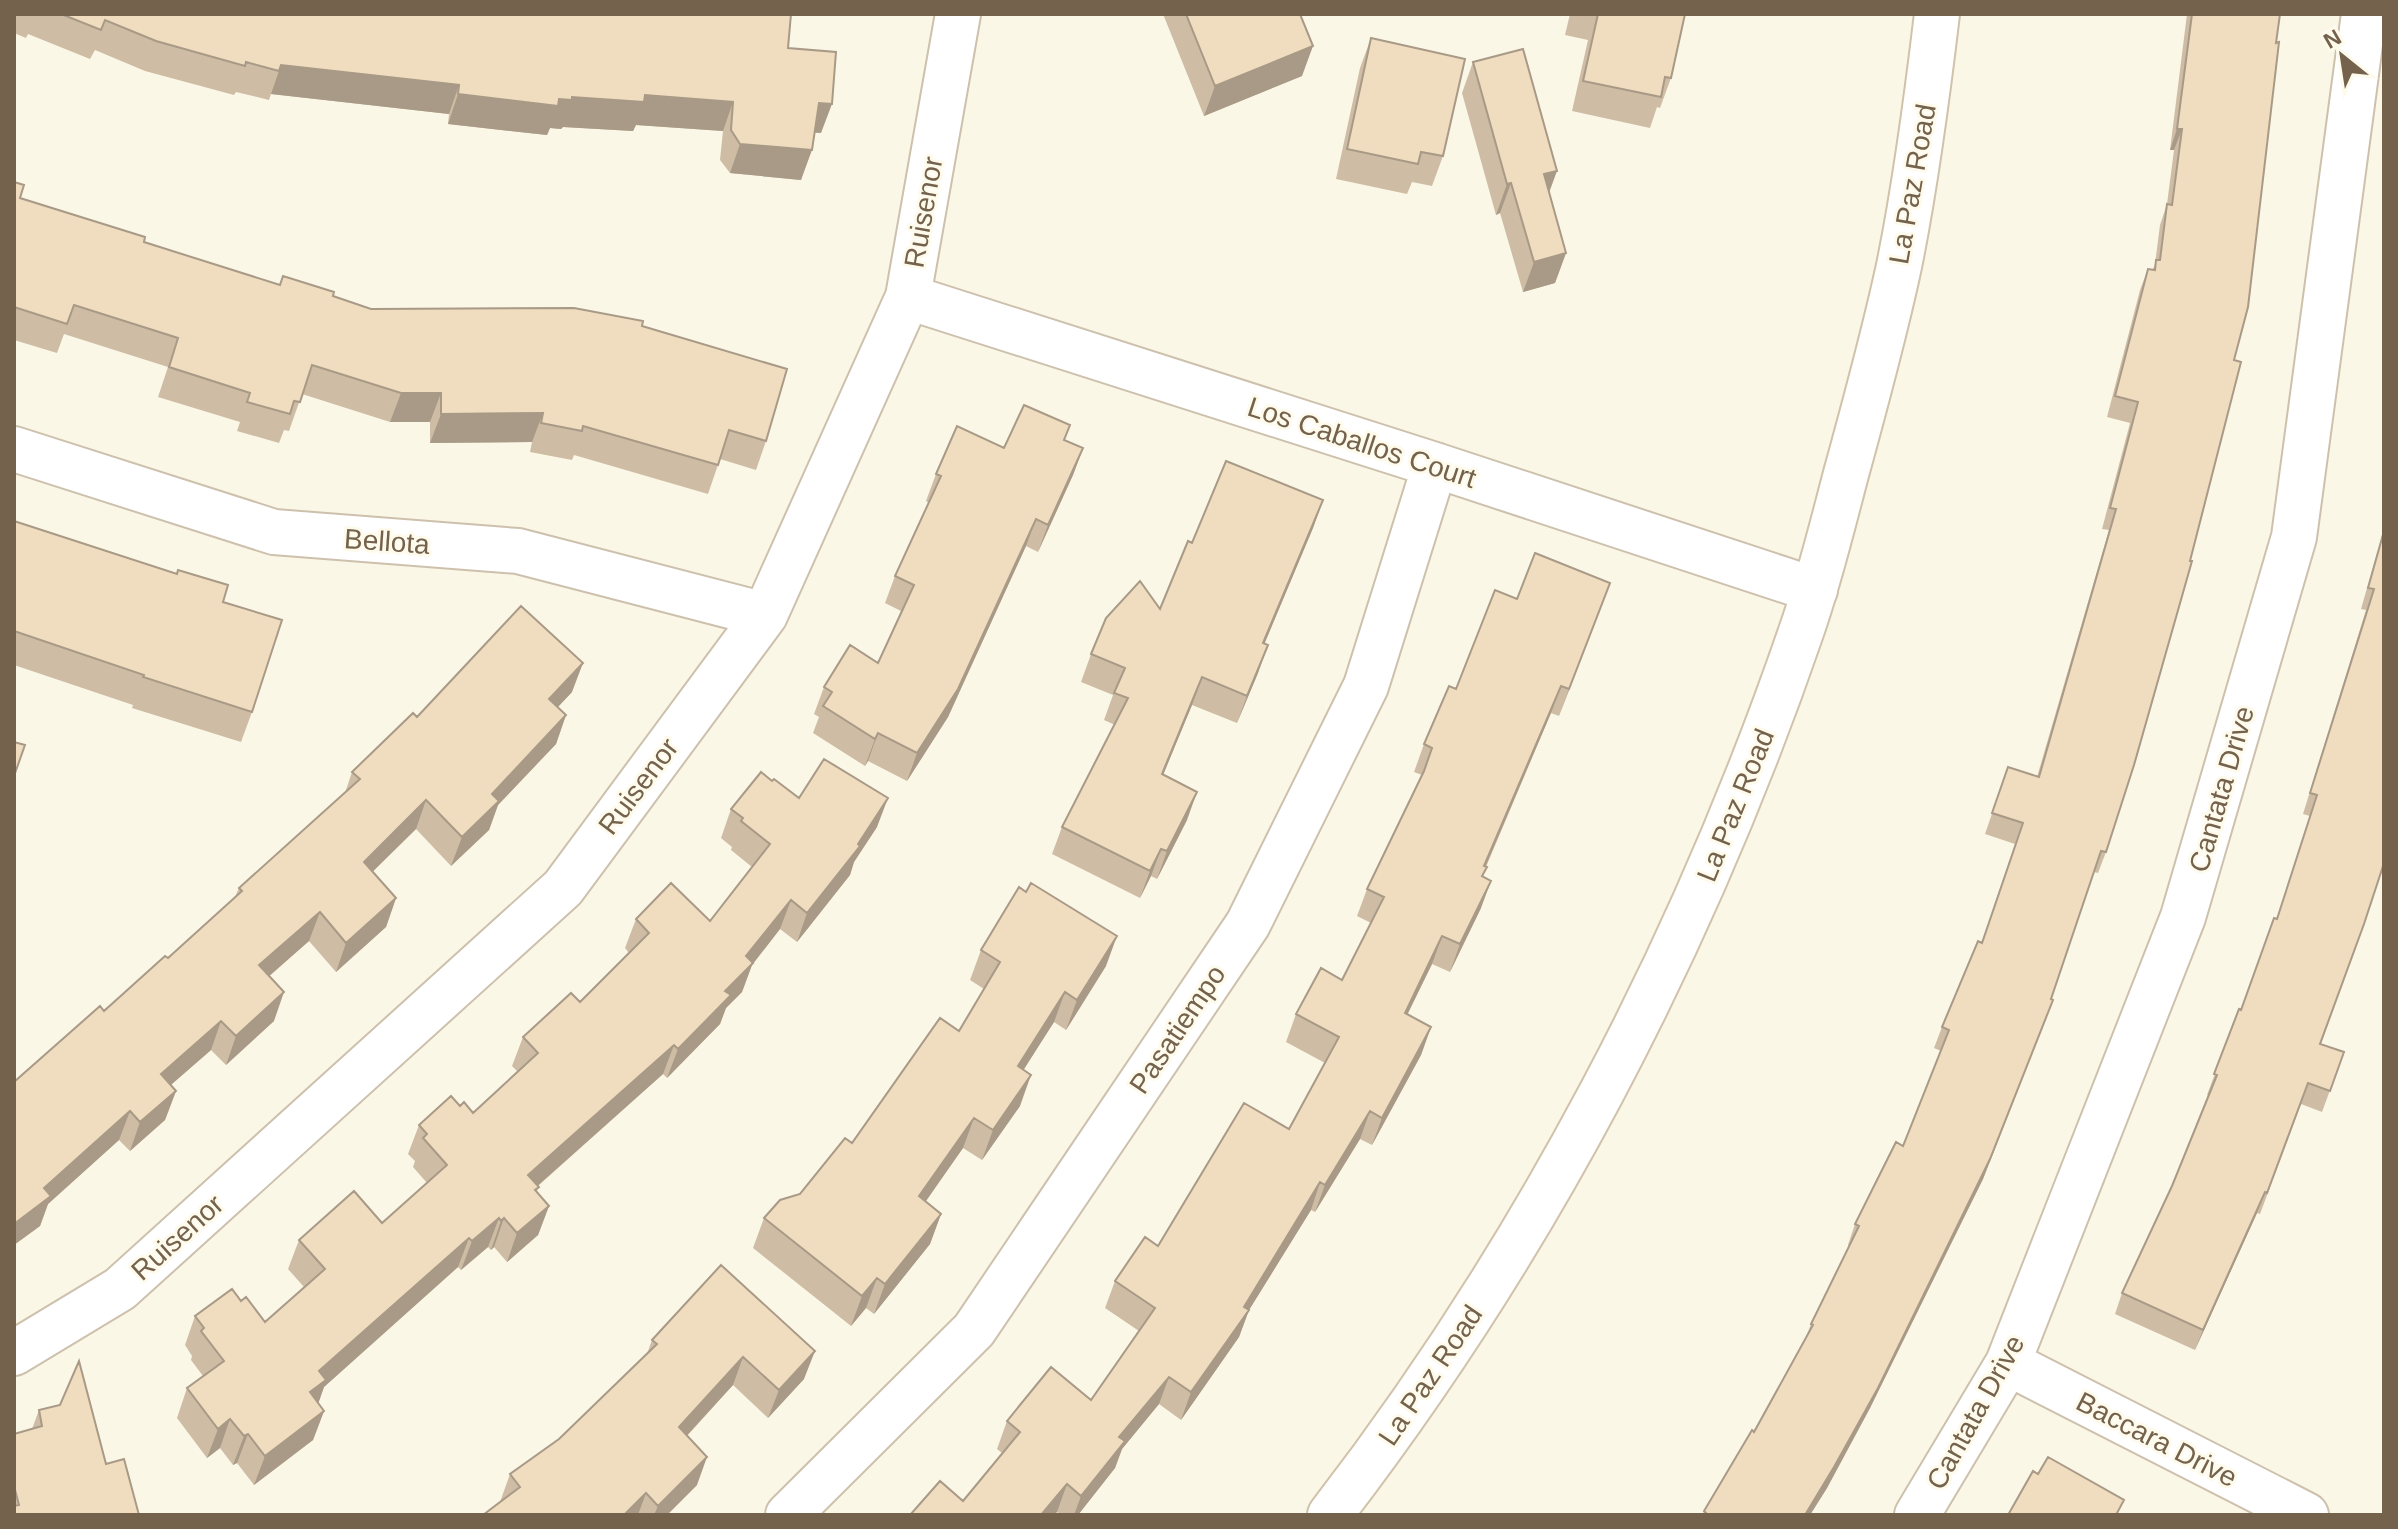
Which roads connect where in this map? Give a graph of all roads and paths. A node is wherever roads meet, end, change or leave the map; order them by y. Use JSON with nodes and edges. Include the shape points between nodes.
{"nodes":[{"id":1,"x":958,"y":14,"type":"edge"},
{"id":2,"x":1937,"y":14,"type":"edge"},
{"id":3,"x":2364,"y":14,"type":"edge"},
{"id":4,"x":908,"y":297,"type":"junction"},
{"id":5,"x":14,"y":449,"type":"edge"},
{"id":6,"x":1435,"y":465,"type":"junction"},
{"id":7,"x":1815,"y":590,"type":"junction"},
{"id":8,"x":765,"y":615,"type":"junction"},
{"id":9,"x":14,"y":1353,"type":"edge"},
{"id":10,"x":2008,"y":1363,"type":"junction"},
{"id":11,"x":788,"y":1515,"type":"edge"},
{"id":12,"x":1330,"y":1515,"type":"edge"},
{"id":13,"x":1917,"y":1515,"type":"edge"},
{"id":14,"x":2306,"y":1515,"type":"edge"}],
"edges":[{"from":1,"to":4,"type":"street","name":"Ruisenor"},
{"from":2,"to":7,"type":"street","name":"La Paz Road","via":[[1899,263]]},
{"from":3,"to":10,"type":"street","name":"Cantata Drive","via":[[2294,537],[2183,917]]},
{"from":4,"to":6,"type":"street","name":"Los Caballos Court"},
{"from":4,"to":8,"type":"street","name":"Ruisenor"},
{"from":5,"to":8,"type":"street","name":"Bellota","via":[[274,532],[518,551]]},
{"from":6,"to":7,"type":"street","name":"Los Caballos Court"},
{"from":6,"to":11,"type":"street","name":"Pasatiempo","via":[[1366,686],[1248,924],[974,1330]]},
{"from":7,"to":12,"type":"street","name":"La Paz Road","via":[[1741,797],[1634,1032],[1480,1301],[1418,1397]]},
{"from":8,"to":9,"type":"street","name":"Ruisenor","via":[[563,888],[120,1289]]},
{"from":10,"to":13,"type":"street","name":"Cantata Drive"},
{"from":10,"to":14,"type":"street","name":"Baccara Drive"}]}
